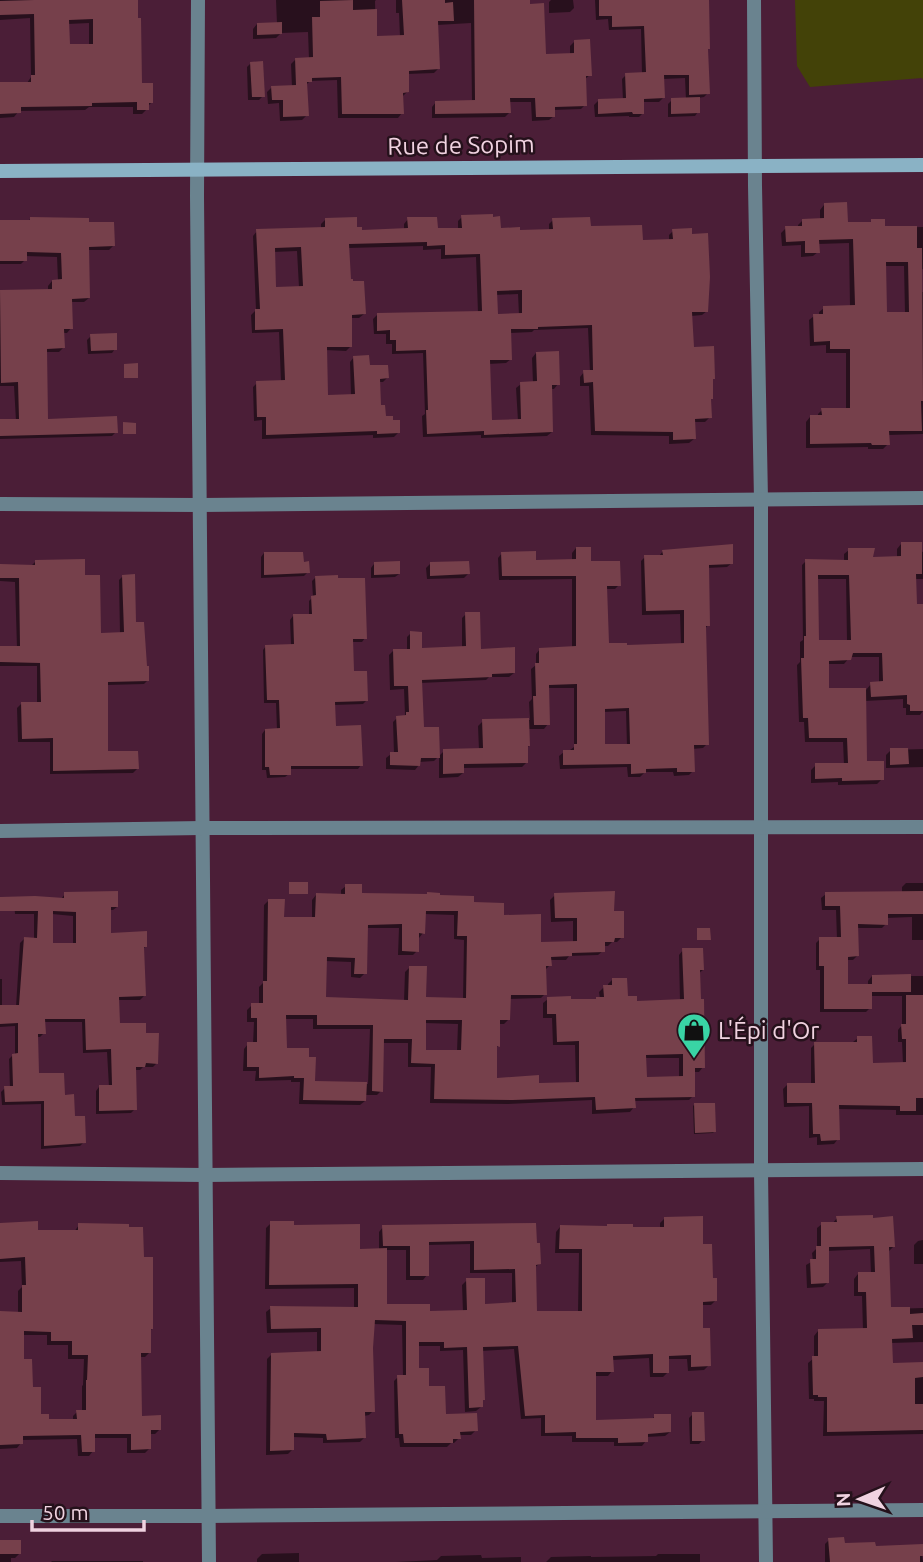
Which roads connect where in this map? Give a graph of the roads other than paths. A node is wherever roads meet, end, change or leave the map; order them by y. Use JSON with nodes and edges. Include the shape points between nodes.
{"nodes":[{"id":1,"x":198,"y":0,"type":"edge"},
{"id":2,"x":754,"y":0,"type":"edge"},
{"id":3,"x":754,"y":165,"type":"junction"},
{"id":4,"x":923,"y":165,"type":"edge"},
{"id":5,"x":197,"y":171,"type":"junction"},
{"id":6,"x":0,"y":172,"type":"edge"},
{"id":7,"x":761,"y":499,"type":"junction"},
{"id":8,"x":923,"y":499,"type":"edge"},
{"id":9,"x":0,"y":504,"type":"edge"},
{"id":10,"x":200,"y":505,"type":"junction"},
{"id":11,"x":761,"y":827,"type":"junction"},
{"id":12,"x":923,"y":827,"type":"edge"},
{"id":13,"x":202,"y":828,"type":"junction"},
{"id":14,"x":0,"y":831,"type":"edge"},
{"id":15,"x":923,"y":1169,"type":"edge"},
{"id":16,"x":761,"y":1171,"type":"junction"},
{"id":17,"x":0,"y":1173,"type":"edge"},
{"id":18,"x":205,"y":1175,"type":"junction"},
{"id":19,"x":923,"y":1510,"type":"edge"},
{"id":20,"x":765,"y":1512,"type":"junction"},
{"id":21,"x":0,"y":1516,"type":"edge"},
{"id":22,"x":208,"y":1516,"type":"junction"},
{"id":23,"x":209,"y":1562,"type":"edge"},
{"id":24,"x":766,"y":1562,"type":"edge"}],
"edges":[{"from":1,"to":5,"type":"street"},
{"from":2,"to":3,"type":"street"},
{"from":3,"to":4,"type":"street","name":"Rue de Sopim"},
{"from":3,"to":5,"type":"street","name":"Rue de Sopim"},
{"from":3,"to":7,"type":"street"},
{"from":5,"to":6,"type":"street","name":"Rue de Sopim"},
{"from":5,"to":10,"type":"street"},
{"from":7,"to":8,"type":"street"},
{"from":7,"to":10,"type":"street"},
{"from":7,"to":11,"type":"street"},
{"from":9,"to":10,"type":"street"},
{"from":10,"to":13,"type":"street"},
{"from":11,"to":12,"type":"street"},
{"from":11,"to":13,"type":"street"},
{"from":11,"to":16,"type":"street"},
{"from":13,"to":14,"type":"street"},
{"from":13,"to":18,"type":"street"},
{"from":15,"to":16,"type":"street"},
{"from":16,"to":18,"type":"street"},
{"from":16,"to":20,"type":"street"},
{"from":17,"to":18,"type":"street"},
{"from":18,"to":22,"type":"street"},
{"from":19,"to":20,"type":"street"},
{"from":20,"to":22,"type":"street"},
{"from":20,"to":24,"type":"street"},
{"from":21,"to":22,"type":"street"},
{"from":22,"to":23,"type":"street"}]}
